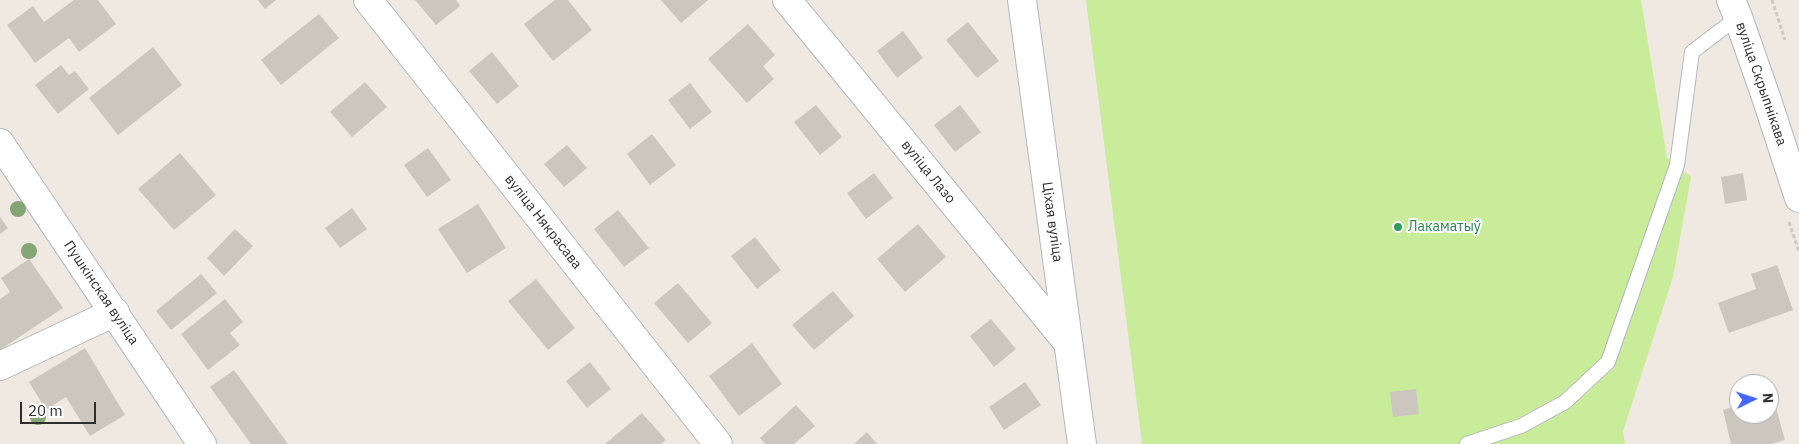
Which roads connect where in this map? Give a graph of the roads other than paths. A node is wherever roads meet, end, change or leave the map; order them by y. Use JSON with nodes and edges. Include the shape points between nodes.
{"nodes":[{"id":1,"x":368,"y":0,"type":"edge"},
{"id":2,"x":787,"y":0,"type":"edge"},
{"id":3,"x":1022,"y":0,"type":"edge"},
{"id":4,"x":1734,"y":8,"type":"edge"},
{"id":5,"x":0,"y":143,"type":"edge"},
{"id":6,"x":1799,"y":198,"type":"edge"},
{"id":7,"x":114,"y":312,"type":"junction"},
{"id":8,"x":1069,"y":343,"type":"junction"},
{"id":9,"x":0,"y":366,"type":"edge"},
{"id":10,"x":202,"y":444,"type":"edge"},
{"id":11,"x":718,"y":444,"type":"edge"},
{"id":12,"x":1082,"y":444,"type":"edge"},
{"id":13,"x":1467,"y":444,"type":"edge"}],
"edges":[{"from":1,"to":11,"type":"street","name":"вуліца Някрасава"},
{"from":2,"to":8,"type":"street","name":"вуліца Лазо"},
{"from":3,"to":8,"type":"street","name":"Ціхая вуліца"},
{"from":4,"to":6,"type":"street","name":"вуліца Скрыпнікава"},
{"from":4,"to":13,"type":"lane","via":[[1692,52],[1677,165],[1608,362],[1565,402],[1521,426]]},
{"from":5,"to":7,"type":"street","name":"Пушкінская вуліца"},
{"from":7,"to":9,"type":"street"},
{"from":7,"to":10,"type":"street","name":"Пушкінская вуліца"},
{"from":8,"to":12,"type":"street","name":"Ціхая вуліца"}]}
